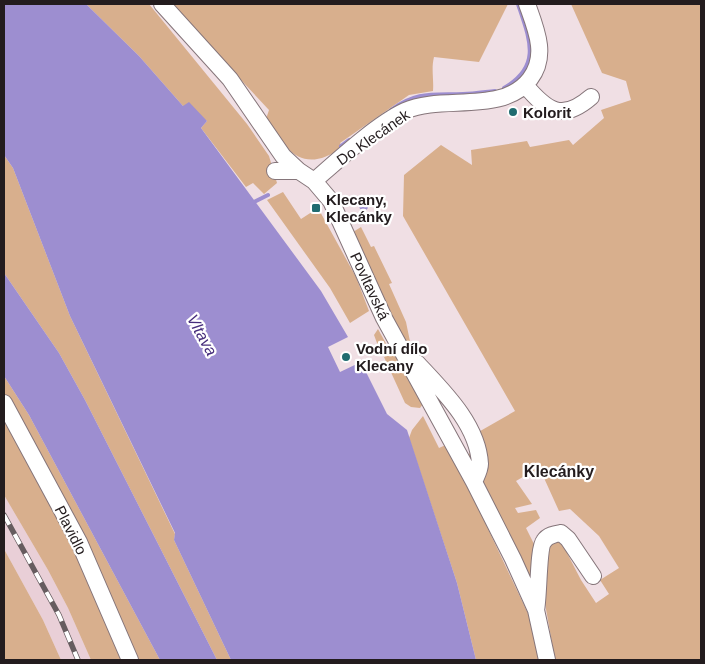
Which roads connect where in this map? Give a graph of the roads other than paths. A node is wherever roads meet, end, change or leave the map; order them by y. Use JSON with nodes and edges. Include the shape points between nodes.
{"nodes":[{"id":1,"x":162,"y":4,"type":"edge"},
{"id":2,"x":527,"y":4,"type":"edge"},
{"id":3,"x":525,"y":86,"type":"junction"},
{"id":4,"x":591,"y":97,"type":"dead end"},
{"id":5,"x":275,"y":171,"type":"dead end"},
{"id":6,"x":299,"y":171,"type":"junction"},
{"id":7,"x":314,"y":181,"type":"junction"},
{"id":8,"x":4,"y":404,"type":"edge"},
{"id":9,"x":593,"y":576,"type":"dead end"},
{"id":10,"x":536,"y":610,"type":"junction"},
{"id":11,"x":130,"y":660,"type":"edge"},
{"id":12,"x":547,"y":660,"type":"edge"}],
"edges":[{"from":1,"to":6,"type":"street","name":"Povltavská","via":[[230,78],[283,156]]},
{"from":2,"to":3,"type":"street","via":[[540,52],[535,73]]},
{"from":3,"to":4,"type":"street","via":[[550,110],[561,112],[579,107]]},
{"from":3,"to":7,"type":"street","name":"Do Klecánek","via":[[505,97],[488,101],[422,105],[403,112]]},
{"from":5,"to":6,"type":"street"},
{"from":6,"to":7,"type":"street","name":"Povltavská"},
{"from":7,"to":10,"type":"street","name":"Povltavská","via":[[331,201],[384,318],[474,482]]},
{"from":8,"to":11,"type":"street","name":"Plavidlo","via":[[79,542]]},
{"from":9,"to":10,"type":"street","via":[[568,539],[561,533],[550,535],[541,546],[540,594]]},
{"from":10,"to":12,"type":"street","name":"Povltavská"}]}
